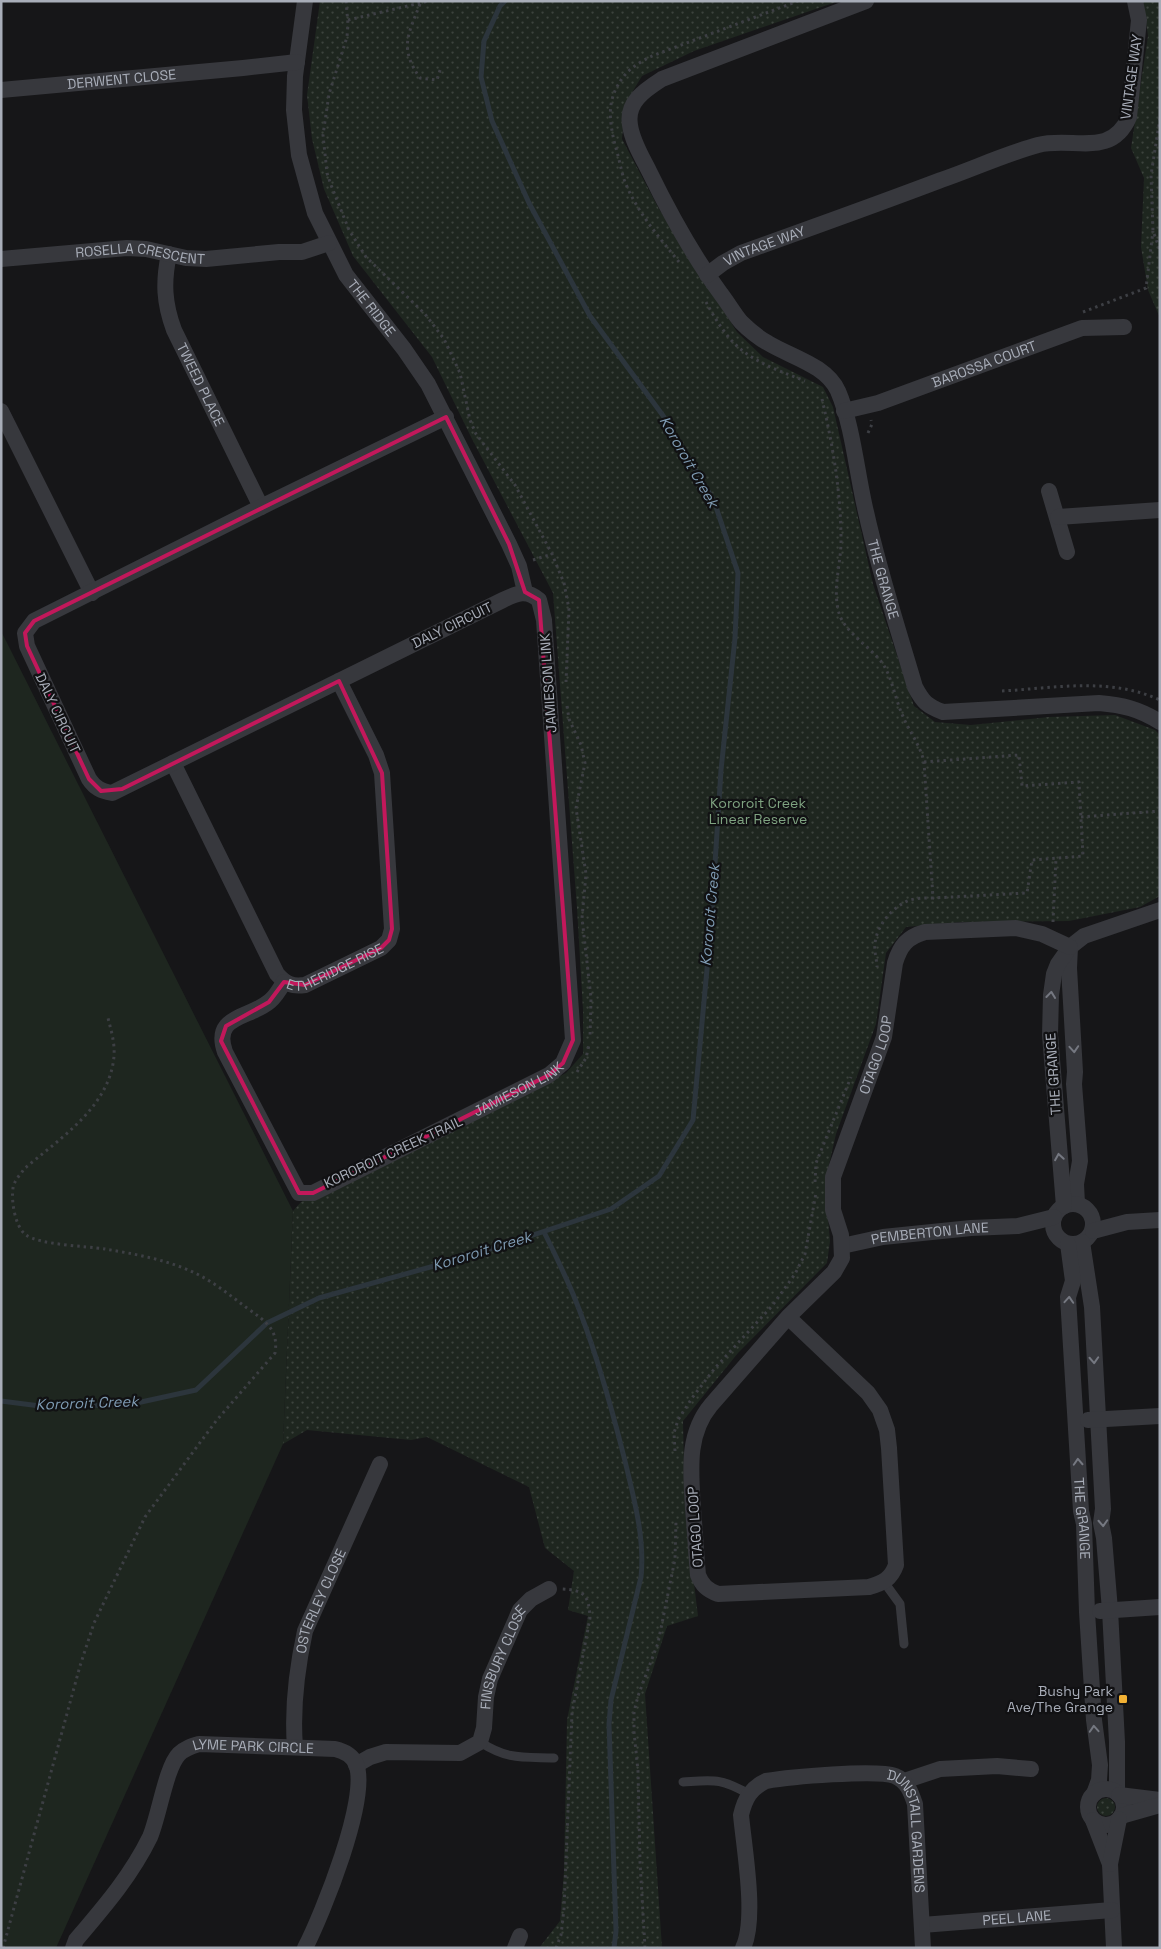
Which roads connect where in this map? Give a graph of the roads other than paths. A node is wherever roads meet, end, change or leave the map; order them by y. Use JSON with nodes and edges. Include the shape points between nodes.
{"nodes":[{"id":1,"x":304,"y":1,"type":"edge"},
{"id":2,"x":866,"y":1,"type":"edge"},
{"id":3,"x":1135,"y":1,"type":"edge"},
{"id":4,"x":296,"y":69,"type":"junction"},
{"id":5,"x":1,"y":90,"type":"edge"},
{"id":6,"x":326,"y":238,"type":"junction"},
{"id":7,"x":169,"y":254,"type":"junction"},
{"id":8,"x":1,"y":259,"type":"edge"},
{"id":9,"x":707,"y":275,"type":"junction"},
{"id":10,"x":1124,"y":327,"type":"dead end"},
{"id":11,"x":1,"y":411,"type":"edge"},
{"id":12,"x":844,"y":411,"type":"junction"},
{"id":13,"x":446,"y":417,"type":"junction"},
{"id":14,"x":1049,"y":491,"type":"dead end"},
{"id":15,"x":261,"y":507,"type":"junction"},
{"id":16,"x":1160,"y":510,"type":"edge"},
{"id":17,"x":1058,"y":517,"type":"junction"},
{"id":18,"x":1067,"y":552,"type":"dead end"},
{"id":19,"x":525,"y":592,"type":"junction"},
{"id":20,"x":92,"y":593,"type":"junction"},
{"id":21,"x":339,"y":681,"type":"junction"},
{"id":22,"x":1160,"y":722,"type":"edge"},
{"id":23,"x":173,"y":763,"type":"junction"},
{"id":24,"x":1159,"y":912,"type":"edge"},
{"id":25,"x":1070,"y":948,"type":"junction"},
{"id":26,"x":284,"y":982,"type":"junction"},
{"id":27,"x":1063,"y":1214,"type":"junction"},
{"id":28,"x":1160,"y":1220,"type":"edge"},
{"id":29,"x":1084,"y":1233,"type":"junction"},
{"id":30,"x":842,"y":1246,"type":"junction"},
{"id":31,"x":788,"y":1317,"type":"junction"},
{"id":32,"x":1160,"y":1416,"type":"edge"},
{"id":33,"x":1098,"y":1420,"type":"junction"},
{"id":34,"x":1076,"y":1422,"type":"junction"},
{"id":35,"x":380,"y":1464,"type":"dead end"},
{"id":36,"x":884,"y":1582,"type":"junction"},
{"id":37,"x":549,"y":1589,"type":"road end"},
{"id":38,"x":1160,"y":1607,"type":"edge"},
{"id":39,"x":1110,"y":1610,"type":"junction"},
{"id":40,"x":1087,"y":1612,"type":"junction"},
{"id":41,"x":904,"y":1644,"type":"dead end"},
{"id":42,"x":480,"y":1742,"type":"junction"},
{"id":43,"x":294,"y":1747,"type":"junction"},
{"id":44,"x":1116,"y":1750,"type":"junction"},
{"id":45,"x":1098,"y":1751,"type":"junction"},
{"id":46,"x":554,"y":1758,"type":"dead end"},
{"id":47,"x":356,"y":1765,"type":"junction"},
{"id":48,"x":1032,"y":1769,"type":"dead end"},
{"id":49,"x":904,"y":1781,"type":"junction"},
{"id":50,"x":683,"y":1782,"type":"dead end"},
{"id":51,"x":749,"y":1794,"type":"junction"},
{"id":52,"x":1094,"y":1794,"type":"junction"},
{"id":53,"x":1118,"y":1794,"type":"junction"},
{"id":54,"x":1160,"y":1800,"type":"edge"},
{"id":55,"x":1160,"y":1805,"type":"edge"},
{"id":56,"x":1120,"y":1817,"type":"junction"},
{"id":57,"x":1093,"y":1820,"type":"junction"},
{"id":58,"x":1110,"y":1864,"type":"junction"},
{"id":59,"x":1112,"y":1910,"type":"junction"},
{"id":60,"x":922,"y":1925,"type":"junction"},
{"id":61,"x":73,"y":1948,"type":"edge"},
{"id":62,"x":305,"y":1948,"type":"edge"},
{"id":63,"x":743,"y":1948,"type":"edge"},
{"id":64,"x":923,"y":1948,"type":"edge"},
{"id":65,"x":1114,"y":1948,"type":"edge"}],
"edges":[{"from":1,"to":4,"type":"street","name":"THE RIDGE"},
{"from":2,"to":9,"type":"street","via":[[662,79],[636,99],[630,125],[637,147],[670,213]]},
{"from":3,"to":9,"type":"street","name":"VINTAGE WAY","via":[[1139,20],[1129,118],[1124,129],[1109,141],[1040,145],[741,253]]},
{"from":4,"to":5,"type":"street","name":"DERWENT CLOSE","via":[[243,68]]},
{"from":4,"to":6,"type":"street","name":"THE RIDGE","via":[[294,110],[299,155],[310,198]]},
{"from":6,"to":7,"type":"street","name":"ROSELLA CRESCENT","via":[[279,252],[206,259]]},
{"from":6,"to":13,"type":"street","name":"THE RIDGE","via":[[346,275],[404,349]]},
{"from":7,"to":8,"type":"street","name":"ROSELLA CRESCENT","via":[[127,248]]},
{"from":7,"to":15,"type":"street","name":"TWEED PLACE","via":[[165,273],[167,310],[174,330]]},
{"from":9,"to":12,"type":"street","name":"THE GRANGE","via":[[741,322],[766,342],[817,367],[831,378]]},
{"from":10,"to":12,"type":"street","name":"BAROSSA COURT","via":[[1082,328],[868,406]]},
{"from":11,"to":20,"type":"street"},
{"from":12,"to":22,"type":"street","name":"THE GRANGE","via":[[879,566],[914,687],[930,708],[961,712],[1099,703],[1124,705]]},
{"from":13,"to":15,"type":"street","name":"DALY CIRCUIT"},
{"from":13,"to":19,"type":"street","name":"THE RIDGE","via":[[519,566]]},
{"from":14,"to":17,"type":"street"},
{"from":15,"to":20,"type":"street","name":"DALY CIRCUIT"},
{"from":16,"to":17,"type":"street"},
{"from":17,"to":18,"type":"street"},
{"from":19,"to":21,"type":"street","name":"DALY CIRCUIT"},
{"from":19,"to":26,"type":"street","name":"JAMIESON LINK","via":[[539,600],[544,620],[573,1040],[563,1063],[549,1076],[313,1193],[299,1193],[221,1041],[226,1026],[269,1002]]},
{"from":20,"to":23,"type":"street","name":"DALY CIRCUIT","via":[[34,621],[26,633],[27,646],[81,761],[94,786],[112,793]]},
{"from":21,"to":23,"type":"street","name":"DALY CIRCUIT"},
{"from":21,"to":26,"type":"street","name":"ETHERIDGE RISE","via":[[382,773],[392,929],[380,948],[305,985]]},
{"from":23,"to":26,"type":"street","name":"ETHERIDGE RISE","via":[[277,974]]},
{"from":24,"to":25,"type":"street","name":"THE GRANGE","via":[[1091,933]]},
{"from":25,"to":27,"type":"street","name":"THE GRANGE","one_way":true,"via":[[1080,1161],[1076,1184]]},
{"from":27,"to":25,"type":"street","name":"THE GRANGE","one_way":true,"via":[[1050,1017],[1054,974]]},
{"from":25,"to":30,"type":"street","name":"OTAGO LOOP","via":[[1042,934],[1016,928],[925,932],[905,941],[895,963],[884,1038],[833,1176],[834,1210]]},
{"from":27,"to":29,"type":"street","via":[[1084,1206]]},
{"from":27,"to":29,"type":"street","via":[[1062,1241]]},
{"from":27,"to":30,"type":"street","name":"PEMBERTON LANE","via":[[1018,1226],[883,1237]]},
{"from":28,"to":29,"type":"street","via":[[1126,1222]]},
{"from":29,"to":33,"type":"street","name":"THE GRANGE","one_way":true},
{"from":34,"to":29,"type":"street","name":"THE GRANGE","one_way":true,"via":[[1068,1297]]},
{"from":30,"to":31,"type":"street","name":"OTAGO LOOP","via":[[839,1266]]},
{"from":31,"to":36,"type":"street","via":[[854,1379],[880,1410],[890,1448],[896,1565]]},
{"from":31,"to":36,"type":"street","name":"OTAGO LOOP","via":[[711,1404],[696,1430],[690,1463],[698,1575],[710,1591],[724,1594],[869,1587]]},
{"from":32,"to":33,"type":"street"},
{"from":33,"to":34,"type":"street"},
{"from":33,"to":39,"type":"street","name":"THE GRANGE","one_way":true,"via":[[1101,1523]]},
{"from":40,"to":34,"type":"street","name":"THE GRANGE","one_way":true},
{"from":35,"to":43,"type":"street","name":"OSTERLEY CLOSE","via":[[305,1631],[299,1657]]},
{"from":36,"to":41,"type":"lane","via":[[900,1604]]},
{"from":37,"to":42,"type":"street","name":"FINSBURY CLOSE","via":[[531,1598],[520,1610],[490,1679]]},
{"from":38,"to":39,"type":"street"},
{"from":39,"to":40,"type":"street"},
{"from":39,"to":44,"type":"street","name":"THE GRANGE"},
{"from":45,"to":40,"type":"street","name":"THE GRANGE","one_way":true},
{"from":42,"to":46,"type":"lane","via":[[510,1756]]},
{"from":42,"to":47,"type":"street","via":[[460,1753],[386,1752]]},
{"from":43,"to":47,"type":"street","name":"LYME PARK CIRCLE","via":[[343,1751]]},
{"from":43,"to":61,"type":"street","name":"LYME PARK CIRCLE","via":[[200,1744],[177,1755],[156,1820],[139,1858],[126,1880],[76,1940]]},
{"from":44,"to":45,"type":"street"},
{"from":44,"to":53,"type":"street","name":"THE GRANGE"},
{"from":45,"to":52,"type":"street","name":"THE GRANGE","via":[[1100,1773]]},
{"from":47,"to":62,"type":"street","via":[[358,1786],[351,1825],[328,1899]]},
{"from":48,"to":49,"type":"street","via":[[997,1766],[940,1769]]},
{"from":49,"to":51,"type":"street","name":"DUNSTALL GARDENS","via":[[895,1776],[870,1773],[778,1779],[766,1781]]},
{"from":49,"to":60,"type":"street","name":"DUNSTALL GARDENS","via":[[911,1790],[914,1804]]},
{"from":50,"to":51,"type":"lane","via":[[715,1780],[729,1783]]},
{"from":51,"to":63,"type":"street","via":[[742,1815],[750,1912],[748,1938]]},
{"from":52,"to":53,"type":"street","via":[[1103,1789]]},
{"from":52,"to":57,"type":"street","via":[[1088,1809]]},
{"from":53,"to":54,"type":"street"},
{"from":53,"to":56,"type":"street","via":[[1124,1805]]},
{"from":55,"to":56,"type":"street"},
{"from":56,"to":57,"type":"street","via":[[1114,1823],[1103,1825]]},
{"from":56,"to":58,"type":"street"},
{"from":57,"to":58,"type":"street"},
{"from":58,"to":59,"type":"street"},
{"from":59,"to":60,"type":"street","name":"PEEL LANE"},
{"from":59,"to":65,"type":"street"},
{"from":60,"to":64,"type":"street","name":"DUNSTALL GARDENS"}]}
